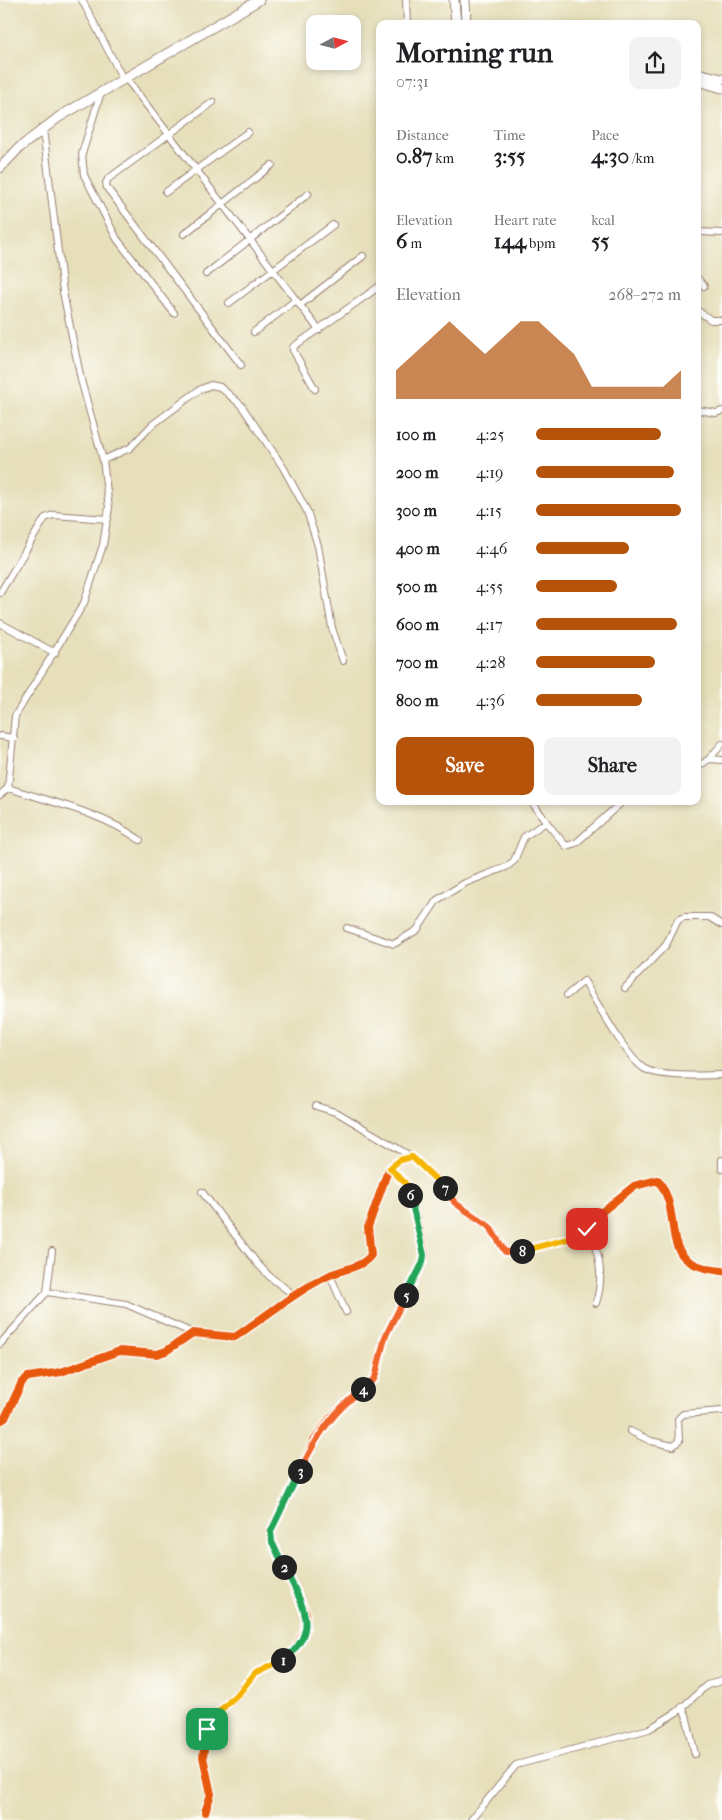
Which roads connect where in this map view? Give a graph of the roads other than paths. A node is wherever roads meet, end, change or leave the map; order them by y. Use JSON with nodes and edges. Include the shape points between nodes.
{"nodes":[{"id":1,"x":82,"y":0,"type":"edge"},
{"id":2,"x":259,"y":0,"type":"edge"},
{"id":3,"x":406,"y":0,"type":"edge"},
{"id":4,"x":454,"y":0,"type":"edge"},
{"id":5,"x":465,"y":0,"type":"edge"},
{"id":6,"x":407,"y":20,"type":"edge"},
{"id":7,"x":456,"y":20,"type":"edge"},
{"id":8,"x":466,"y":20,"type":"edge"},
{"id":9,"x":701,"y":74,"type":"edge"},
{"id":10,"x":124,"y":78,"type":"junction"},
{"id":11,"x":701,"y":82,"type":"edge"},
{"id":12,"x":722,"y":85,"type":"edge"},
{"id":13,"x":102,"y":91,"type":"junction"},
{"id":14,"x":213,"y":102,"type":"dead end"},
{"id":15,"x":43,"y":129,"type":"junction"},
{"id":16,"x":248,"y":132,"type":"dead end"},
{"id":17,"x":168,"y":134,"type":"junction"},
{"id":18,"x":272,"y":165,"type":"dead end"},
{"id":19,"x":0,"y":168,"type":"edge"},
{"id":20,"x":196,"y":170,"type":"junction"},
{"id":21,"x":166,"y":192,"type":"dead end"},
{"id":22,"x":308,"y":194,"type":"dead end"},
{"id":23,"x":223,"y":204,"type":"junction"},
{"id":24,"x":333,"y":225,"type":"dead end"},
{"id":25,"x":701,"y":232,"type":"edge"},
{"id":26,"x":722,"y":233,"type":"edge"},
{"id":27,"x":184,"y":234,"type":"dead end"},
{"id":28,"x":249,"y":239,"type":"junction"},
{"id":29,"x":363,"y":256,"type":"dead end"},
{"id":30,"x":273,"y":270,"type":"junction"},
{"id":31,"x":206,"y":274,"type":"dead end"},
{"id":32,"x":701,"y":282,"type":"edge"},
{"id":33,"x":704,"y":286,"type":"dead end"},
{"id":34,"x":376,"y":289,"type":"edge"},
{"id":35,"x":229,"y":303,"type":"dead end"},
{"id":36,"x":298,"y":303,"type":"junction"},
{"id":37,"x":174,"y":313,"type":"dead end"},
{"id":38,"x":701,"y":313,"type":"edge"},
{"id":39,"x":722,"y":320,"type":"edge"},
{"id":40,"x":319,"y":330,"type":"junction"},
{"id":41,"x":254,"y":332,"type":"dead end"},
{"id":42,"x":241,"y":365,"type":"dead end"},
{"id":43,"x":315,"y":390,"type":"dead end"},
{"id":44,"x":701,"y":410,"type":"edge"},
{"id":45,"x":722,"y":411,"type":"edge"},
{"id":46,"x":103,"y":460,"type":"junction"},
{"id":47,"x":108,"y":519,"type":"junction"},
{"id":48,"x":0,"y":593,"type":"edge"},
{"id":49,"x":0,"y":623,"type":"edge"},
{"id":50,"x":55,"y":653,"type":"junction"},
{"id":51,"x":343,"y":661,"type":"dead end"},
{"id":52,"x":0,"y":736,"type":"edge"},
{"id":53,"x":14,"y":738,"type":"junction"},
{"id":54,"x":722,"y":744,"type":"edge"},
{"id":55,"x":709,"y":759,"type":"junction"},
{"id":56,"x":722,"y":760,"type":"edge"},
{"id":57,"x":701,"y":765,"type":"edge"},
{"id":58,"x":8,"y":788,"type":"junction"},
{"id":59,"x":0,"y":795,"type":"edge"},
{"id":60,"x":534,"y":805,"type":"edge"},
{"id":61,"x":618,"y":805,"type":"edge"},
{"id":62,"x":546,"y":822,"type":"junction"},
{"id":63,"x":140,"y":840,"type":"dead end"},
{"id":64,"x":722,"y":926,"type":"edge"},
{"id":65,"x":347,"y":928,"type":"dead end"},
{"id":66,"x":625,"y":988,"type":"dead end"},
{"id":67,"x":567,"y":995,"type":"dead end"},
{"id":68,"x":722,"y":1075,"type":"edge"},
{"id":69,"x":316,"y":1106,"type":"dead end"},
{"id":70,"x":412,"y":1157,"type":"junction"},
{"id":71,"x":722,"y":1160,"type":"edge"},
{"id":72,"x":390,"y":1168,"type":"junction"},
{"id":73,"x":722,"y":1169,"type":"edge"},
{"id":74,"x":202,"y":1192,"type":"dead end"},
{"id":75,"x":587,"y":1229,"type":"junction"},
{"id":76,"x":52,"y":1251,"type":"dead end"},
{"id":77,"x":722,"y":1271,"type":"edge"},
{"id":78,"x":330,"y":1276,"type":"junction"},
{"id":79,"x":46,"y":1292,"type":"junction"},
{"id":80,"x":295,"y":1296,"type":"junction"},
{"id":81,"x":596,"y":1303,"type":"dead end"},
{"id":82,"x":346,"y":1312,"type":"dead end"},
{"id":83,"x":193,"y":1333,"type":"junction"},
{"id":84,"x":0,"y":1344,"type":"edge"},
{"id":85,"x":722,"y":1410,"type":"edge"},
{"id":86,"x":0,"y":1421,"type":"edge"},
{"id":87,"x":630,"y":1431,"type":"dead end"},
{"id":88,"x":722,"y":1681,"type":"edge"},
{"id":89,"x":682,"y":1708,"type":"junction"},
{"id":90,"x":695,"y":1754,"type":"dead end"},
{"id":91,"x":205,"y":1812,"type":"dead end"},
{"id":92,"x":472,"y":1820,"type":"edge"}],
"edges":[{"from":1,"to":10,"type":"street"},
{"from":2,"to":10,"type":"main road"},
{"from":3,"to":6,"type":"street"},
{"from":4,"to":7,"type":"main road"},
{"from":5,"to":8,"type":"main road"},
{"from":9,"to":12,"type":"main road"},
{"from":10,"to":13,"type":"main road"},
{"from":10,"to":17,"type":"street"},
{"from":11,"to":12,"type":"main road"},
{"from":13,"to":15,"type":"main road"},
{"from":13,"to":37,"type":"street","via":[[82,154],[84,176],[117,239]]},
{"from":14,"to":17,"type":"street"},
{"from":15,"to":19,"type":"main road"},
{"from":15,"to":46,"type":"street","via":[[63,292],[81,380]]},
{"from":16,"to":20,"type":"street"},
{"from":17,"to":20,"type":"street"},
{"from":17,"to":42,"type":"street","via":[[108,179],[107,188]]},
{"from":18,"to":23,"type":"street"},
{"from":20,"to":21,"type":"street"},
{"from":20,"to":23,"type":"street"},
{"from":22,"to":28,"type":"street"},
{"from":23,"to":27,"type":"street"},
{"from":23,"to":28,"type":"street"},
{"from":24,"to":30,"type":"street"},
{"from":25,"to":26,"type":"street"},
{"from":28,"to":30,"type":"street"},
{"from":28,"to":31,"type":"street"},
{"from":29,"to":36,"type":"street"},
{"from":30,"to":35,"type":"street"},
{"from":30,"to":36,"type":"street"},
{"from":32,"to":33,"type":"street"},
{"from":34,"to":40,"type":"street"},
{"from":36,"to":40,"type":"street"},
{"from":36,"to":41,"type":"street"},
{"from":38,"to":39,"type":"street","via":[[711,320]]},
{"from":40,"to":43,"type":"street","via":[[296,344],[293,350]]},
{"from":44,"to":45,"type":"street"},
{"from":46,"to":47,"type":"street"},
{"from":46,"to":51,"type":"street","via":[[130,448],[152,425],[199,390],[211,385],[220,387],[241,405],[283,467],[307,511],[318,546],[332,628]]},
{"from":47,"to":48,"type":"street","via":[[53,515],[45,518]]},
{"from":47,"to":50,"type":"street","via":[[84,603]]},
{"from":49,"to":50,"type":"street"},
{"from":50,"to":53,"type":"street","via":[[15,716]]},
{"from":52,"to":53,"type":"street"},
{"from":53,"to":58,"type":"street"},
{"from":54,"to":55,"type":"street"},
{"from":55,"to":56,"type":"street"},
{"from":55,"to":57,"type":"street"},
{"from":58,"to":59,"type":"street"},
{"from":58,"to":63,"type":"street","via":[[99,818]]},
{"from":60,"to":62,"type":"street"},
{"from":61,"to":62,"type":"street","via":[[576,843],[566,846]]},
{"from":62,"to":65,"type":"street","via":[[524,837],[514,861],[465,883],[437,900],[417,930],[394,944]]},
{"from":64,"to":66,"type":"street","via":[[709,916],[678,920],[666,945]]},
{"from":67,"to":68,"type":"street","via":[[584,981],[627,1050],[646,1069],[662,1073]]},
{"from":69,"to":70,"type":"street","via":[[338,1113]]},
{"from":70,"to":72,"type":"street","via":[[400,1160]]},
{"from":70,"to":75,"type":"street","via":[[445,1187],[455,1203],[490,1227],[505,1252],[518,1252],[583,1235]]},
{"from":71,"to":73,"type":"street"},
{"from":72,"to":78,"type":"street","via":[[368,1227],[371,1255],[367,1261]]},
{"from":72,"to":91,"type":"street","via":[[408,1186],[423,1262],[385,1337],[375,1378],[331,1417],[315,1439],[271,1531],[272,1542],[306,1613],[306,1630],[294,1651],[254,1674],[211,1719],[203,1757],[211,1794]]},
{"from":74,"to":80,"type":"street","via":[[256,1262]]},
{"from":75,"to":77,"type":"street","via":[[593,1219],[634,1186],[658,1180],[666,1190],[678,1250],[691,1264]]},
{"from":75,"to":81,"type":"street","via":[[598,1253],[601,1288]]},
{"from":76,"to":79,"type":"street"},
{"from":78,"to":80,"type":"street"},
{"from":78,"to":82,"type":"street"},
{"from":79,"to":83,"type":"street","via":[[126,1304]]},
{"from":79,"to":84,"type":"street"},
{"from":80,"to":83,"type":"street","via":[[235,1337]]},
{"from":83,"to":86,"type":"street","via":[[157,1354],[120,1351],[61,1372],[28,1377],[22,1382],[5,1418]]},
{"from":85,"to":87,"type":"street","via":[[683,1414],[678,1420],[678,1441],[673,1446],[651,1441]]},
{"from":88,"to":89,"type":"street","via":[[707,1685]]},
{"from":89,"to":90,"type":"street"},
{"from":89,"to":92,"type":"street","via":[[649,1729],[516,1765]]}]}
